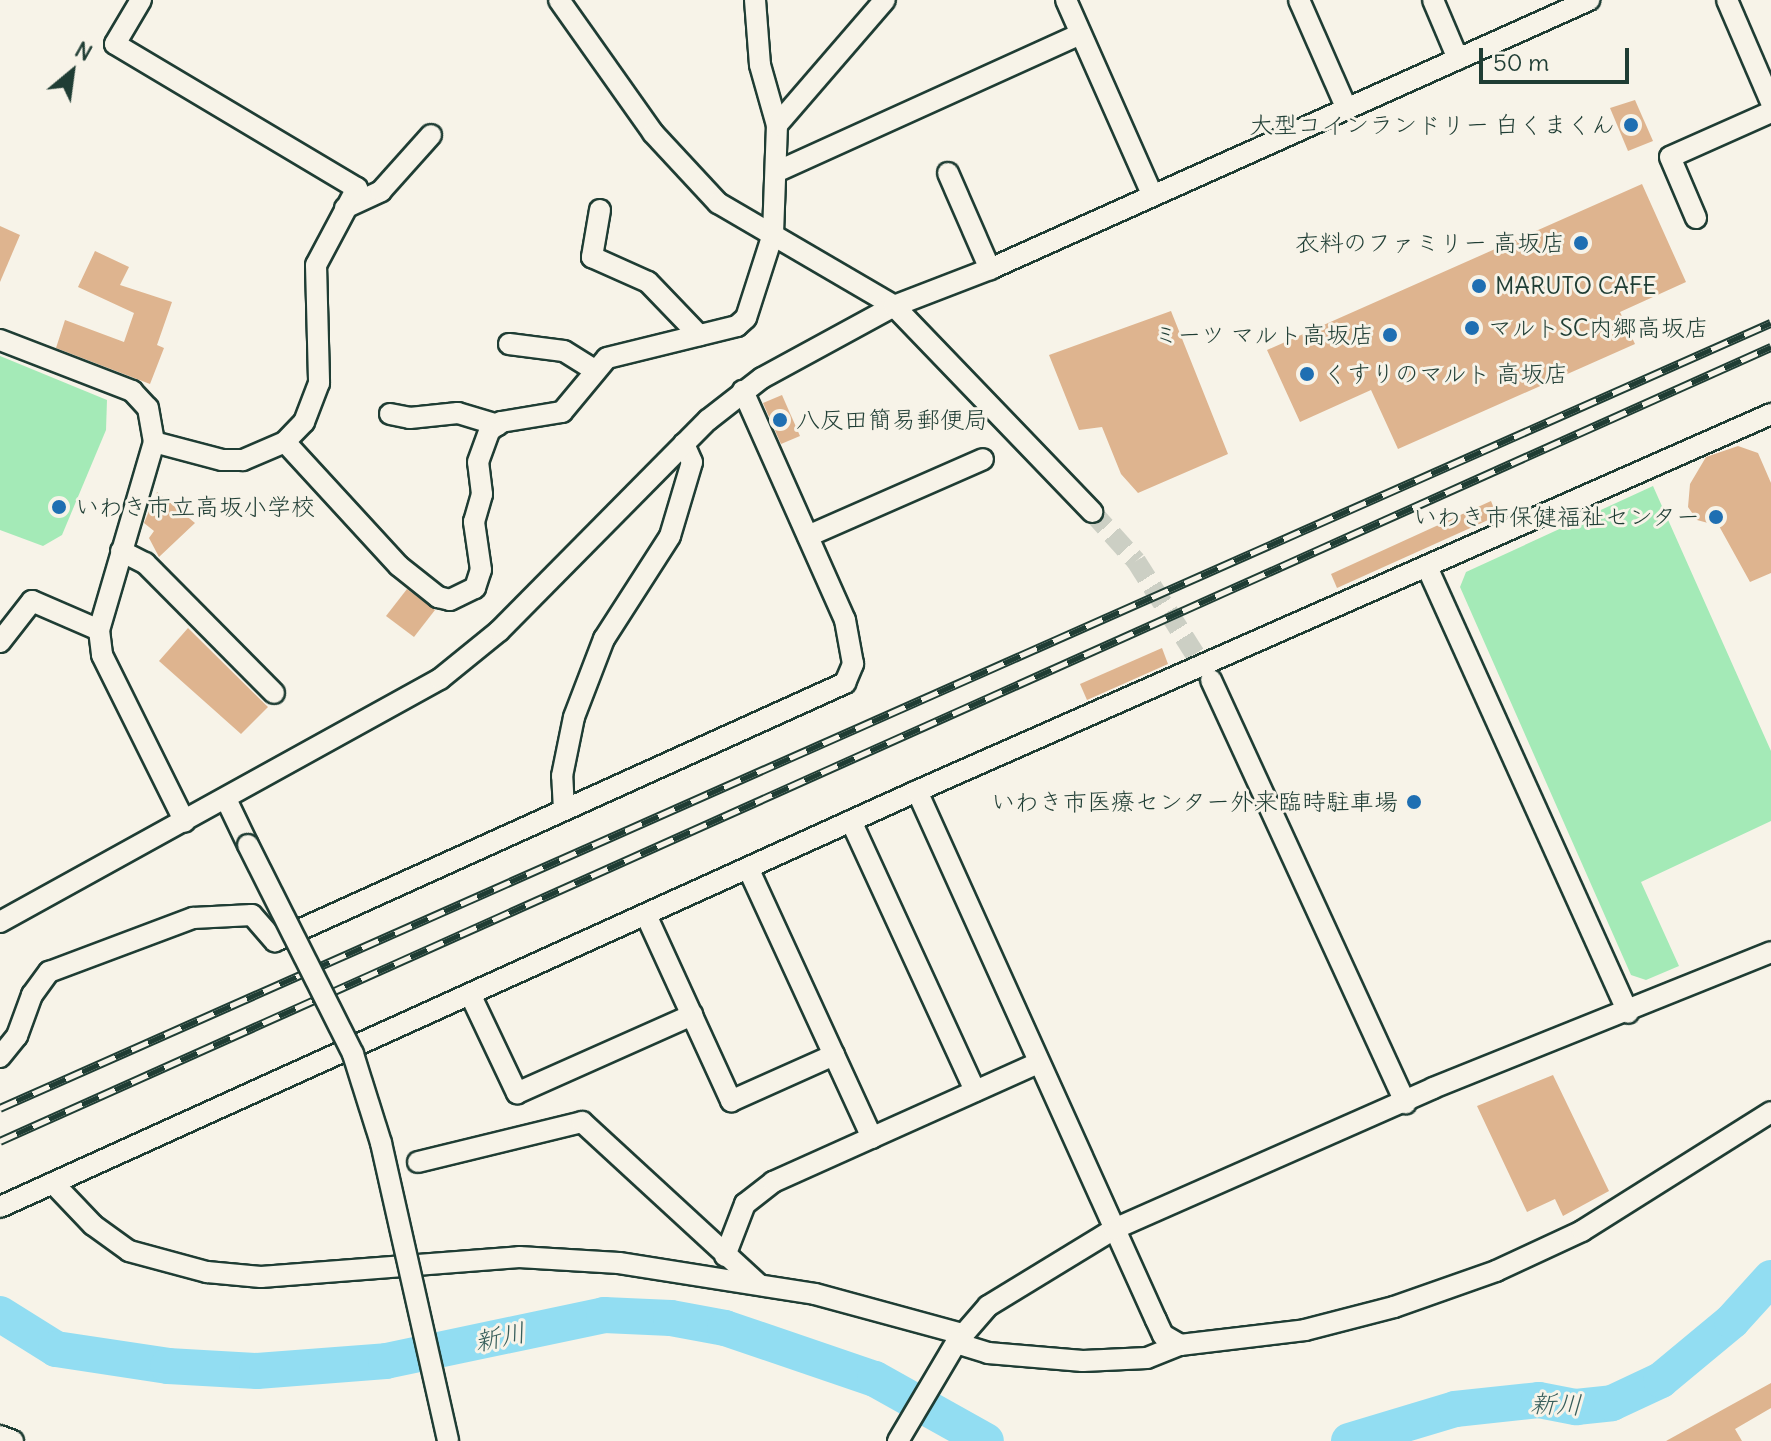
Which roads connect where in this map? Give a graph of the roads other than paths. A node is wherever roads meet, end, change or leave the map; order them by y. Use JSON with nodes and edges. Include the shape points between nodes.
{"nodes":[{"id":1,"x":141,"y":0,"type":"edge"},
{"id":2,"x":559,"y":0,"type":"edge"},
{"id":3,"x":755,"y":0,"type":"edge"},
{"id":4,"x":885,"y":0,"type":"edge"},
{"id":5,"x":1066,"y":0,"type":"edge"},
{"id":6,"x":1299,"y":0,"type":"edge"},
{"id":7,"x":1433,"y":0,"type":"edge"},
{"id":8,"x":1589,"y":0,"type":"edge"},
{"id":9,"x":1727,"y":0,"type":"edge"},
{"id":10,"x":1080,"y":34,"type":"junction"},
{"id":11,"x":1458,"y":59,"type":"junction"},
{"id":12,"x":1771,"y":102,"type":"edge"},
{"id":13,"x":1346,"y":107,"type":"junction"},
{"id":14,"x":1771,"y":112,"type":"edge"},
{"id":15,"x":777,"y":125,"type":"junction"},
{"id":16,"x":431,"y":135,"type":"dead end"},
{"id":17,"x":776,"y":172,"type":"junction"},
{"id":18,"x":948,"y":173,"type":"dead end"},
{"id":19,"x":1151,"y":192,"type":"junction"},
{"id":20,"x":345,"y":208,"type":"junction"},
{"id":21,"x":600,"y":210,"type":"dead end"},
{"id":22,"x":1696,"y":218,"type":"dead end"},
{"id":23,"x":773,"y":234,"type":"junction"},
{"id":24,"x":990,"y":269,"type":"junction"},
{"id":25,"x":894,"y":306,"type":"junction"},
{"id":26,"x":699,"y":335,"type":"junction"},
{"id":27,"x":0,"y":340,"type":"edge"},
{"id":28,"x":509,"y":344,"type":"dead end"},
{"id":29,"x":593,"y":369,"type":"junction"},
{"id":30,"x":743,"y":391,"type":"junction"},
{"id":31,"x":390,"y":414,"type":"dead end"},
{"id":32,"x":1771,"y":414,"type":"edge"},
{"id":33,"x":498,"y":425,"type":"junction"},
{"id":34,"x":154,"y":442,"type":"junction"},
{"id":35,"x":285,"y":442,"type":"junction"},
{"id":36,"x":684,"y":444,"type":"junction"},
{"id":37,"x":983,"y":459,"type":"dead end"},
{"id":38,"x":1092,"y":512,"type":"tunnel mouth"},
{"id":39,"x":808,"y":536,"type":"junction"},
{"id":40,"x":121,"y":551,"type":"junction"},
{"id":41,"x":1427,"y":567,"type":"junction"},
{"id":42,"x":99,"y":630,"type":"junction"},
{"id":43,"x":0,"y":642,"type":"edge"},
{"id":44,"x":1211,"y":680,"type":"tunnel mouth"},
{"id":45,"x":274,"y":693,"type":"dead end"},
{"id":46,"x":917,"y":791,"type":"junction"},
{"id":47,"x":226,"y":799,"type":"junction"},
{"id":48,"x":564,"y":810,"type":"junction"},
{"id":49,"x":851,"y":821,"type":"junction"},
{"id":50,"x":185,"y":822,"type":"junction"},
{"id":51,"x":748,"y":868,"type":"junction"},
{"id":52,"x":646,"y":915,"type":"junction"},
{"id":53,"x":0,"y":922,"type":"edge"},
{"id":54,"x":1771,"y":952,"type":"edge"},
{"id":55,"x":470,"y":994,"type":"junction"},
{"id":56,"x":1628,"y":1013,"type":"junction"},
{"id":57,"x":692,"y":1015,"type":"junction"},
{"id":58,"x":834,"y":1055,"type":"junction"},
{"id":59,"x":0,"y":1057,"type":"edge"},
{"id":60,"x":1038,"y":1063,"type":"junction"},
{"id":61,"x":975,"y":1091,"type":"junction"},
{"id":62,"x":1406,"y":1103,"type":"junction"},
{"id":63,"x":1771,"y":1112,"type":"edge"},
{"id":64,"x":872,"y":1138,"type":"junction"},
{"id":65,"x":418,"y":1162,"type":"dead end"},
{"id":66,"x":53,"y":1183,"type":"junction"},
{"id":67,"x":0,"y":1207,"type":"edge"},
{"id":68,"x":1114,"y":1229,"type":"junction"},
{"id":69,"x":725,"y":1256,"type":"junction"},
{"id":70,"x":757,"y":1283,"type":"junction"},
{"id":71,"x":956,"y":1344,"type":"junction"},
{"id":72,"x":1180,"y":1345,"type":"junction"},
{"id":73,"x":0,"y":1436,"type":"edge"},
{"id":74,"x":13,"y":1441,"type":"edge"},
{"id":75,"x":448,"y":1441,"type":"edge"},
{"id":76,"x":898,"y":1441,"type":"edge"}],
"edges":[{"from":1,"to":20,"type":"street","via":[[115,44],[357,188]]},
{"from":2,"to":23,"type":"street","via":[[688,174],[718,203]]},
{"from":3,"to":15,"type":"street","via":[[760,65]]},
{"from":4,"to":15,"type":"street"},
{"from":5,"to":10,"type":"street"},
{"from":6,"to":13,"type":"street"},
{"from":7,"to":11,"type":"street"},
{"from":8,"to":11,"type":"street"},
{"from":9,"to":12,"type":"street"},
{"from":10,"to":17,"type":"street"},
{"from":10,"to":19,"type":"street"},
{"from":11,"to":13,"type":"street"},
{"from":13,"to":19,"type":"street"},
{"from":14,"to":22,"type":"street","via":[[1670,157]]},
{"from":15,"to":17,"type":"street"},
{"from":16,"to":20,"type":"street","via":[[381,191]]},
{"from":17,"to":23,"type":"street"},
{"from":18,"to":24,"type":"street"},
{"from":19,"to":24,"type":"street"},
{"from":20,"to":35,"type":"street","via":[[316,265],[319,383],[304,422]]},
{"from":21,"to":26,"type":"street","via":[[592,257],[648,282]]},
{"from":23,"to":25,"type":"street"},
{"from":23,"to":26,"type":"street","via":[[746,318],[737,326]]},
{"from":24,"to":25,"type":"street"},
{"from":25,"to":30,"type":"street"},
{"from":25,"to":38,"type":"street"},
{"from":26,"to":29,"type":"street","via":[[607,358]]},
{"from":27,"to":34,"type":"street","via":[[132,391],[148,408]]},
{"from":28,"to":29,"type":"street","via":[[564,351]]},
{"from":29,"to":33,"type":"street","via":[[562,412]]},
{"from":30,"to":36,"type":"street"},
{"from":30,"to":39,"type":"street"},
{"from":31,"to":33,"type":"street","via":[[410,418],[458,413]]},
{"from":32,"to":41,"type":"street"},
{"from":33,"to":35,"type":"street","via":[[489,431],[478,462],[482,494],[474,522],[480,581],[450,600],[438,597],[399,566]]},
{"from":34,"to":35,"type":"street","via":[[222,460],[243,460]]},
{"from":34,"to":40,"type":"street"},
{"from":36,"to":47,"type":"street","via":[[472,656]]},
{"from":36,"to":48,"type":"street","via":[[692,462],[670,536],[604,639],[574,717],[562,776]]},
{"from":37,"to":39,"type":"street"},
{"from":39,"to":48,"type":"street","via":[[845,620],[853,664],[845,683]]},
{"from":40,"to":42,"type":"street"},
{"from":40,"to":45,"type":"street","via":[[145,563]]},
{"from":41,"to":46,"type":"street"},
{"from":41,"to":56,"type":"street"},
{"from":42,"to":43,"type":"street","via":[[32,601]]},
{"from":42,"to":50,"type":"street","via":[[102,655]]},
{"from":44,"to":62,"type":"street"},
{"from":46,"to":49,"type":"street"},
{"from":46,"to":60,"type":"street"},
{"from":47,"to":50,"type":"street"},
{"from":47,"to":75,"type":"street","bridge":true,"via":[[353,1054],[381,1143]]},
{"from":48,"to":59,"type":"street","via":[[275,941],[252,915],[193,918],[49,972],[32,995],[17,1036]]},
{"from":49,"to":51,"type":"street"},
{"from":49,"to":61,"type":"street"},
{"from":50,"to":53,"type":"street"},
{"from":51,"to":52,"type":"street"},
{"from":51,"to":58,"type":"street"},
{"from":52,"to":55,"type":"street"},
{"from":52,"to":57,"type":"street"},
{"from":54,"to":56,"type":"street"},
{"from":55,"to":57,"type":"street","via":[[517,1093]]},
{"from":55,"to":66,"type":"street"},
{"from":56,"to":62,"type":"street"},
{"from":57,"to":58,"type":"street","via":[[731,1101]]},
{"from":58,"to":64,"type":"street"},
{"from":60,"to":61,"type":"street"},
{"from":60,"to":68,"type":"street"},
{"from":61,"to":64,"type":"street"},
{"from":62,"to":68,"type":"street"},
{"from":63,"to":72,"type":"street","via":[[1582,1231],[1496,1271],[1394,1307],[1305,1330]]},
{"from":64,"to":69,"type":"street","via":[[751,1196]]},
{"from":65,"to":69,"type":"street","via":[[582,1122]]},
{"from":66,"to":67,"type":"street"},
{"from":66,"to":70,"type":"street","via":[[93,1225],[129,1251],[207,1272],[261,1277],[519,1257],[619,1263]]},
{"from":68,"to":71,"type":"street","via":[[1001,1295]]},
{"from":68,"to":72,"type":"street","via":[[1163,1335]]},
{"from":69,"to":70,"type":"street"},
{"from":70,"to":71,"type":"street"},
{"from":71,"to":72,"type":"street","via":[[988,1353],[1083,1361],[1147,1358]]},
{"from":71,"to":76,"type":"street"},
{"from":73,"to":74,"type":"street"}]}
